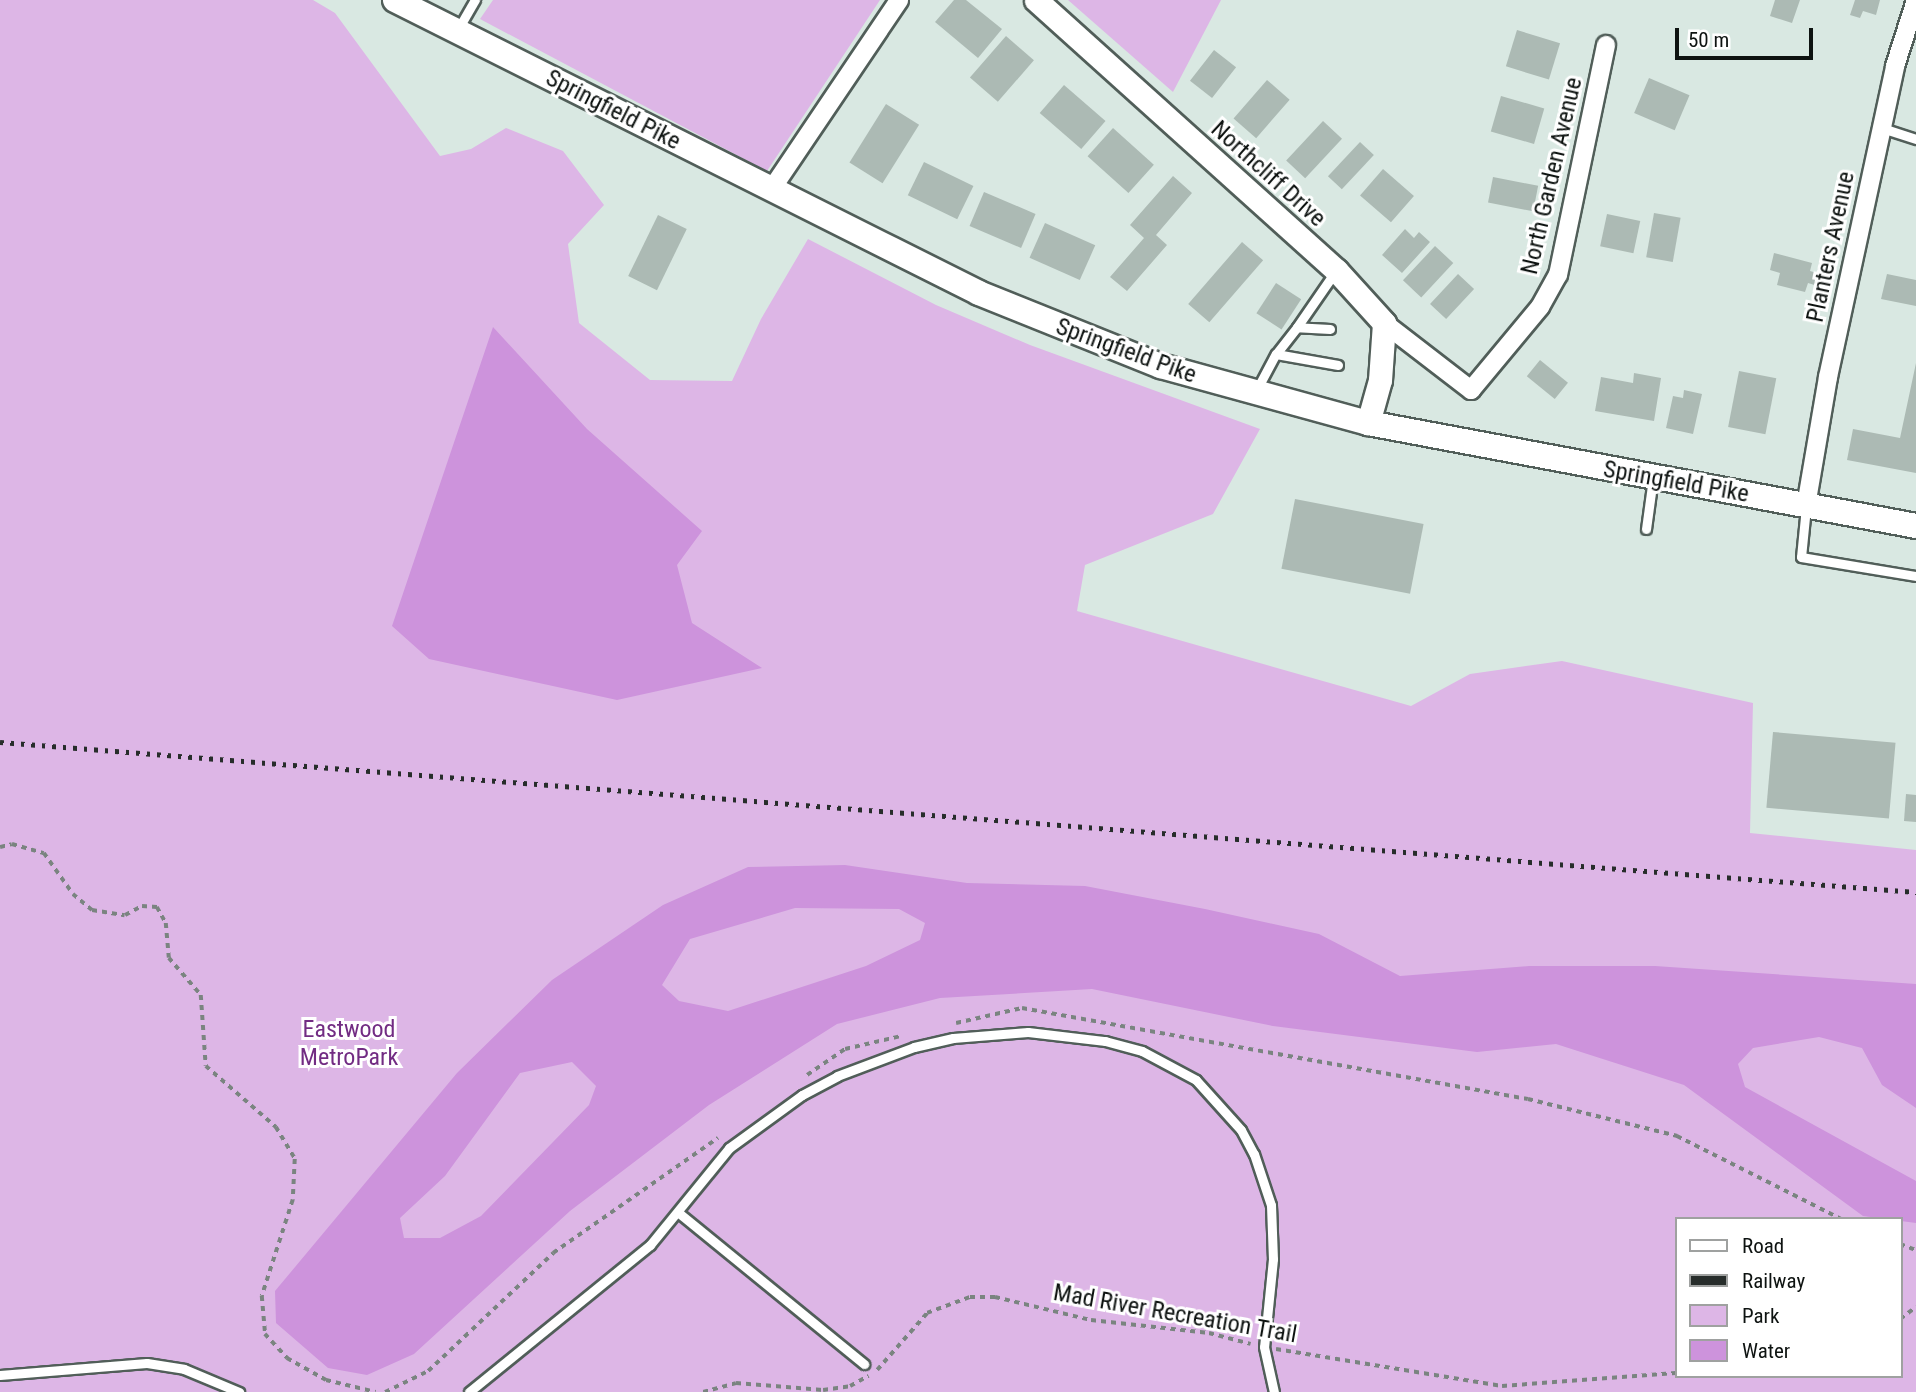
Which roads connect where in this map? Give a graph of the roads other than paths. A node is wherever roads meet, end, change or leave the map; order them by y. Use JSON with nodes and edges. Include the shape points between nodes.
{"nodes":[{"id":1,"x":395,"y":0,"type":"edge"},
{"id":2,"x":475,"y":0,"type":"edge"},
{"id":3,"x":899,"y":0,"type":"edge"},
{"id":4,"x":1037,"y":0,"type":"edge"},
{"id":5,"x":1916,"y":0,"type":"edge"},
{"id":6,"x":457,"y":31,"type":"junction"},
{"id":7,"x":1606,"y":45,"type":"dead end"},
{"id":8,"x":1882,"y":128,"type":"junction"},
{"id":9,"x":1916,"y":139,"type":"edge"},
{"id":10,"x":771,"y":190,"type":"junction"},
{"id":11,"x":1336,"y":270,"type":"junction"},
{"id":12,"x":1384,"y":323,"type":"junction"},
{"id":13,"x":1297,"y":327,"type":"junction"},
{"id":14,"x":1330,"y":329,"type":"dead end"},
{"id":15,"x":1276,"y":354,"type":"junction"},
{"id":16,"x":1338,"y":365,"type":"dead end"},
{"id":17,"x":1254,"y":395,"type":"junction"},
{"id":18,"x":1368,"y":423,"type":"junction"},
{"id":19,"x":1653,"y":478,"type":"junction"},
{"id":20,"x":1806,"y":506,"type":"junction"},
{"id":21,"x":1916,"y":526,"type":"edge"},
{"id":22,"x":1646,"y":529,"type":"dead end"},
{"id":23,"x":1916,"y":576,"type":"edge"},
{"id":24,"x":679,"y":1213,"type":"junction"},
{"id":25,"x":864,"y":1364,"type":"dead end"},
{"id":26,"x":0,"y":1375,"type":"edge"},
{"id":27,"x":239,"y":1392,"type":"edge"},
{"id":28,"x":469,"y":1392,"type":"edge"},
{"id":29,"x":1274,"y":1392,"type":"edge"}],
"edges":[{"from":1,"to":6,"type":"main road","name":"Springfield Pike"},
{"from":2,"to":6,"type":"lane"},
{"from":3,"to":10,"type":"street"},
{"from":4,"to":11,"type":"street","name":"Northcliff Drive"},
{"from":5,"to":8,"type":"street","name":"Planters Avenue"},
{"from":6,"to":10,"type":"main road","name":"Springfield Pike"},
{"from":7,"to":12,"type":"street","name":"North Garden Avenue","via":[[1558,275],[1540,307],[1471,390]]},
{"from":8,"to":9,"type":"lane"},
{"from":8,"to":20,"type":"street","name":"Planters Avenue"},
{"from":10,"to":17,"type":"main road","name":"Springfield Pike","via":[[1045,322]]},
{"from":11,"to":12,"type":"street","name":"Northcliff Drive"},
{"from":11,"to":13,"type":"lane"},
{"from":12,"to":18,"type":"street","via":[[1380,380]]},
{"from":13,"to":14,"type":"lane"},
{"from":13,"to":15,"type":"lane"},
{"from":15,"to":16,"type":"lane"},
{"from":15,"to":17,"type":"lane"},
{"from":17,"to":18,"type":"main road","name":"Springfield Pike"},
{"from":18,"to":19,"type":"main road","name":"Springfield Pike"},
{"from":19,"to":20,"type":"main road","name":"Springfield Pike"},
{"from":19,"to":22,"type":"lane"},
{"from":20,"to":21,"type":"main road","name":"Springfield Pike"},
{"from":20,"to":23,"type":"lane","via":[[1801,557]]},
{"from":24,"to":25,"type":"lane"},
{"from":24,"to":28,"type":"lane","via":[[650,1245]]},
{"from":24,"to":29,"type":"lane","via":[[711,1167],[768,1117],[837,1076],[875,1060],[914,1047],[989,1034],[1054,1034],[1142,1051],[1196,1080],[1221,1104],[1254,1154],[1271,1205],[1274,1232],[1264,1347]]},
{"from":26,"to":27,"type":"lane","via":[[147,1363],[184,1369]]}]}
